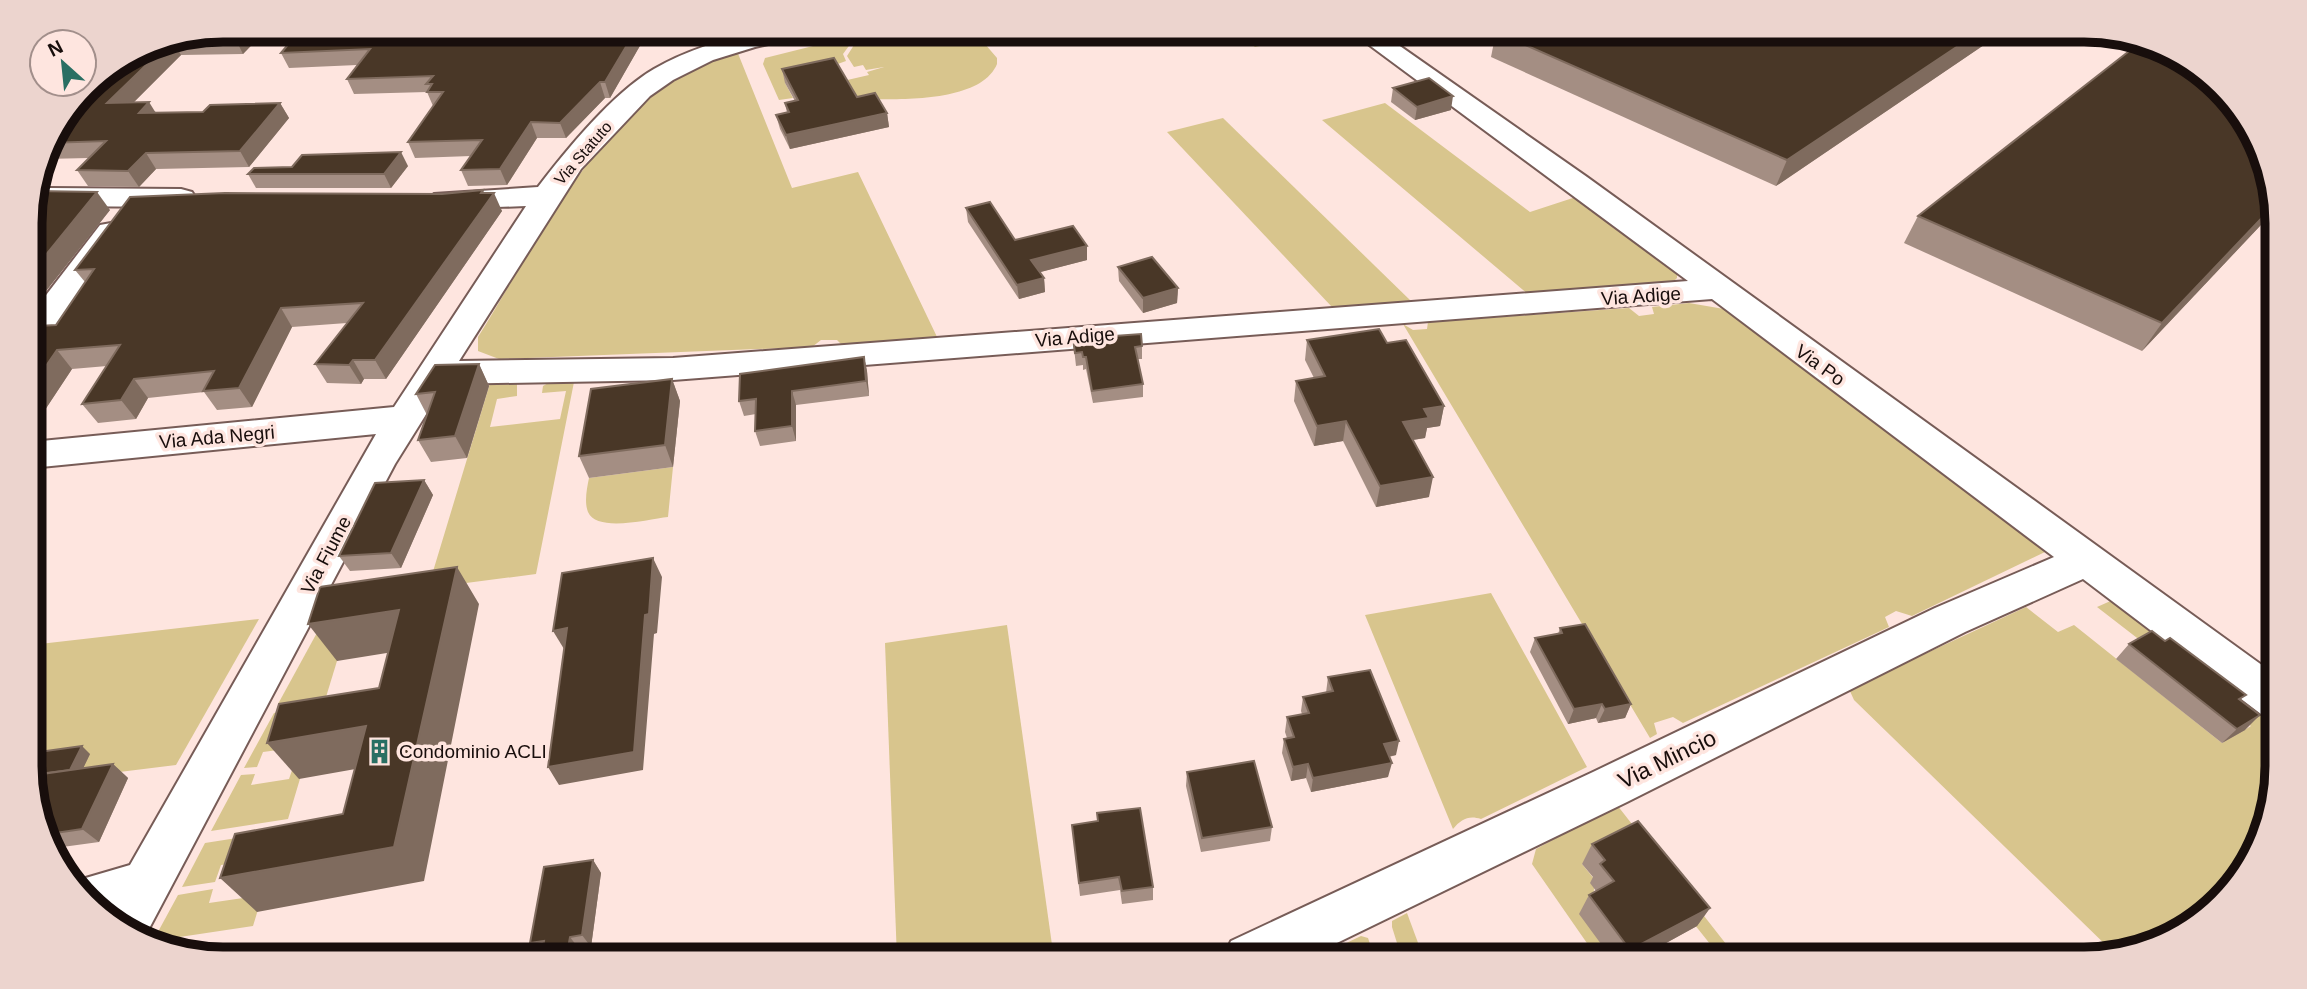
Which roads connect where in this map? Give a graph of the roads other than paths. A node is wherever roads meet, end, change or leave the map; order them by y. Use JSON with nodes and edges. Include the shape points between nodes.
{"nodes":[{"id":1,"x":747,"y":42,"type":"edge"},
{"id":2,"x":1378,"y":42,"type":"edge"},
{"id":3,"x":547,"y":196,"type":"junction"},
{"id":4,"x":44,"y":197,"type":"edge"},
{"id":5,"x":138,"y":197,"type":"junction"},
{"id":6,"x":206,"y":198,"type":"edge"},
{"id":7,"x":420,"y":200,"type":"edge"},
{"id":8,"x":1717,"y":289,"type":"junction"},
{"id":9,"x":42,"y":324,"type":"edge"},
{"id":10,"x":433,"y":373,"type":"junction"},
{"id":11,"x":402,"y":419,"type":"junction"},
{"id":12,"x":42,"y":454,"type":"edge"},
{"id":13,"x":2085,"y":561,"type":"junction"},
{"id":14,"x":2265,"y":692,"type":"edge"},
{"id":15,"x":103,"y":901,"type":"edge"},
{"id":16,"x":134,"y":905,"type":"edge"},
{"id":17,"x":1274,"y":947,"type":"edge"}],
"edges":[{"from":1,"to":3,"type":"street","name":"Via Statuto","via":[[682,52],[571,163]]},
{"from":2,"to":8,"type":"street","name":"Via Po"},
{"from":3,"to":7,"type":"street","name":"Via Statuto"},
{"from":3,"to":10,"type":"street","name":"Via Fiume"},
{"from":4,"to":5,"type":"street"},
{"from":5,"to":6,"type":"street"},
{"from":5,"to":9,"type":"street"},
{"from":8,"to":10,"type":"street","name":"Via Adige","via":[[687,368]]},
{"from":8,"to":13,"type":"street","name":"Via Po"},
{"from":10,"to":11,"type":"street","name":"Via Fiume"},
{"from":11,"to":12,"type":"street","name":"Via Ada Negri"},
{"from":11,"to":16,"type":"street","name":"Via Fiume"},
{"from":13,"to":14,"type":"street","name":"Via Po"},
{"from":13,"to":17,"type":"street","name":"Via Mincio","via":[[1950,620]]},
{"from":15,"to":16,"type":"street"}]}
